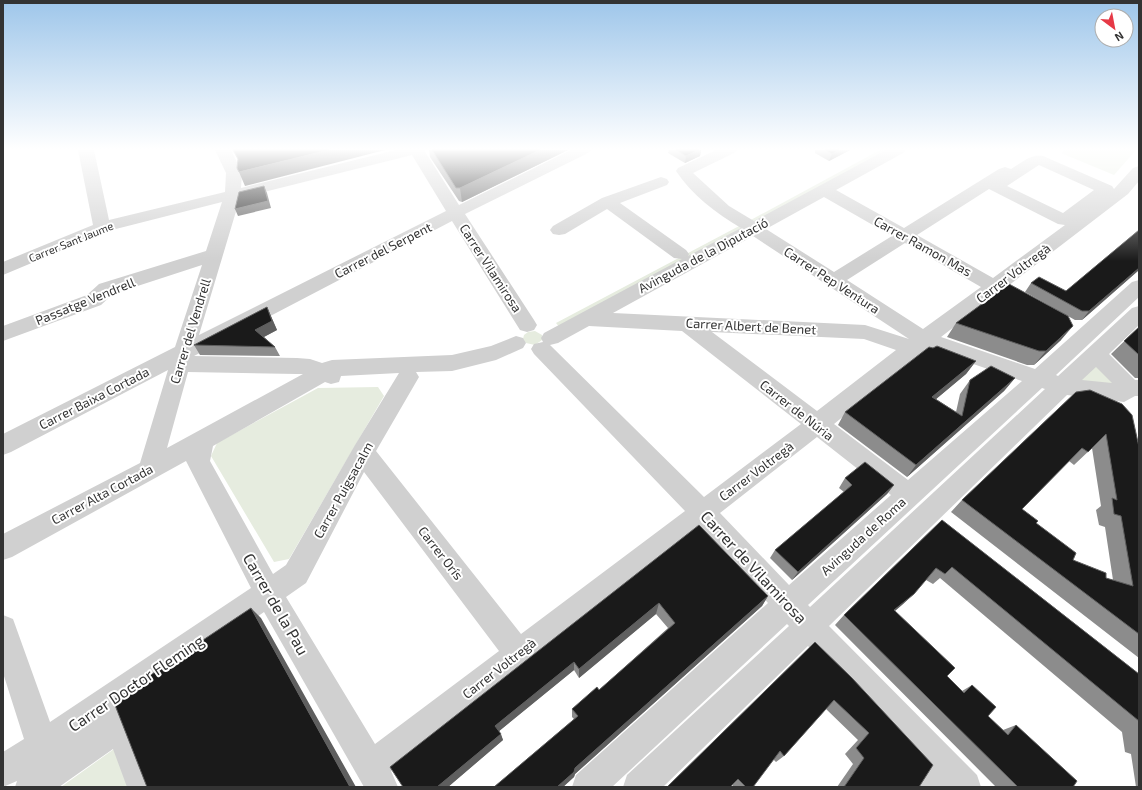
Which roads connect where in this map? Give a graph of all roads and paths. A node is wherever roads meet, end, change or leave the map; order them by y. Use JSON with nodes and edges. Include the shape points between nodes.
{"nodes":[{"id":1,"x":94,"y":187,"type":"edge"},
{"id":2,"x":233,"y":187,"type":"edge"},
{"id":3,"x":263,"y":187,"type":"edge"},
{"id":4,"x":438,"y":187,"type":"edge"},
{"id":5,"x":508,"y":187,"type":"edge"},
{"id":6,"x":648,"y":187,"type":"edge"},
{"id":7,"x":697,"y":187,"type":"edge"},
{"id":8,"x":811,"y":187,"type":"edge"},
{"id":9,"x":830,"y":187,"type":"edge"},
{"id":10,"x":980,"y":187,"type":"joint"},
{"id":11,"x":997,"y":187,"type":"edge"},
{"id":12,"x":1107,"y":187,"type":"edge"},
{"id":13,"x":1109,"y":187,"type":"edge"},
{"id":14,"x":1125,"y":187,"type":"edge"},
{"id":15,"x":824,"y":190,"type":"junction"},
{"id":16,"x":1120,"y":192,"type":"junction"},
{"id":17,"x":233,"y":194,"type":"junction"},
{"id":18,"x":608,"y":202,"type":"junction"},
{"id":19,"x":455,"y":213,"type":"junction"},
{"id":20,"x":747,"y":225,"type":"junction"},
{"id":21,"x":102,"y":227,"type":"junction"},
{"id":22,"x":559,"y":230,"type":"dead end"},
{"id":23,"x":1069,"y":231,"type":"junction"},
{"id":24,"x":904,"y":235,"type":"junction"},
{"id":25,"x":680,"y":254,"type":"junction"},
{"id":26,"x":213,"y":255,"type":"junction"},
{"id":27,"x":3,"y":269,"type":"edge"},
{"id":28,"x":834,"y":281,"type":"junction"},
{"id":29,"x":1139,"y":286,"type":"edge"},
{"id":30,"x":995,"y":287,"type":"junction"},
{"id":31,"x":1023,"y":302,"type":"edge"},
{"id":32,"x":1139,"y":313,"type":"edge"},
{"id":33,"x":890,"y":317,"type":"junction"},
{"id":34,"x":587,"y":319,"type":"junction"},
{"id":35,"x":686,"y":324,"type":"junction"},
{"id":36,"x":864,"y":332,"type":"junction"},
{"id":37,"x":3,"y":334,"type":"edge"},
{"id":38,"x":535,"y":339,"type":"junction"},
{"id":39,"x":1084,"y":340,"type":"junction"},
{"id":40,"x":918,"y":343,"type":"junction"},
{"id":41,"x":182,"y":358,"type":"junction"},
{"id":42,"x":325,"y":372,"type":"junction"},
{"id":43,"x":408,"y":377,"type":"junction"},
{"id":44,"x":1044,"y":388,"type":"junction"},
{"id":45,"x":1130,"y":396,"type":"edge"},
{"id":46,"x":816,"y":424,"type":"junction"},
{"id":47,"x":3,"y":444,"type":"edge"},
{"id":48,"x":200,"y":452,"type":"junction"},
{"id":49,"x":363,"y":452,"type":"junction"},
{"id":50,"x":150,"y":468,"type":"junction"},
{"id":51,"x":702,"y":512,"type":"junction"},
{"id":52,"x":928,"y":512,"type":"junction"},
{"id":53,"x":3,"y":548,"type":"edge"},
{"id":54,"x":269,"y":594,"type":"junction"},
{"id":55,"x":788,"y":604,"type":"junction"},
{"id":56,"x":809,"y":626,"type":"junction"},
{"id":57,"x":3,"y":629,"type":"edge"},
{"id":58,"x":518,"y":653,"type":"junction"},
{"id":59,"x":115,"y":713,"type":"junction"},
{"id":60,"x":42,"y":746,"type":"junction"},
{"id":61,"x":3,"y":771,"type":"edge"},
{"id":62,"x":937,"y":776,"type":"edge"},
{"id":63,"x":376,"y":777,"type":"edge"},
{"id":64,"x":31,"y":787,"type":"edge"},
{"id":65,"x":143,"y":787,"type":"edge"},
{"id":66,"x":588,"y":787,"type":"edge"},
{"id":67,"x":639,"y":787,"type":"edge"},
{"id":68,"x":965,"y":787,"type":"edge"}],
"edges":[{"from":1,"to":21,"type":"street"},
{"from":2,"to":17,"type":"street","name":"Carrer del Vendrell"},
{"from":3,"to":17,"type":"street","name":"Carrer Sant Jaume"},
{"from":4,"to":19,"type":"street","name":"Carrer Vilamirosa"},
{"from":5,"to":19,"type":"street","name":"Carrer del Serpent"},
{"from":6,"to":18,"type":"street"},
{"from":7,"to":20,"type":"street","name":"Carrer Pep Ventura","via":[[716,205]]},
{"from":8,"to":20,"type":"street","name":"Avinguda de la Diputació"},
{"from":9,"to":15,"type":"street","name":"Avinguda de la Diputació"},
{"from":10,"to":23,"type":"street"},
{"from":10,"to":24,"type":"street"},
{"from":11,"to":16,"type":"street","via":[[1064,220]]},
{"from":12,"to":16,"type":"street"},
{"from":13,"to":16,"type":"street"},
{"from":14,"to":16,"type":"street","name":"Carrer Voltregà"},
{"from":15,"to":20,"type":"street","name":"Avinguda de la Diputació"},
{"from":15,"to":24,"type":"street","name":"Carrer Ramon Mas"},
{"from":16,"to":23,"type":"street","name":"Carrer Voltregà"},
{"from":17,"to":21,"type":"street","name":"Carrer Sant Jaume"},
{"from":17,"to":26,"type":"street","name":"Carrer del Vendrell"},
{"from":18,"to":22,"type":"street"},
{"from":18,"to":25,"type":"street"},
{"from":19,"to":38,"type":"street","name":"Carrer Vilamirosa"},
{"from":19,"to":41,"type":"street","name":"Carrer del Serpent"},
{"from":20,"to":25,"type":"street","name":"Avinguda de la Diputació"},
{"from":20,"to":28,"type":"street","name":"Carrer Pep Ventura"},
{"from":20,"to":34,"type":"street","name":"Avinguda de la Diputació"},
{"from":21,"to":27,"type":"street","name":"Carrer Sant Jaume"},
{"from":23,"to":30,"type":"street","name":"Carrer Voltregà"},
{"from":24,"to":28,"type":"street"},
{"from":24,"to":30,"type":"street","name":"Carrer Ramon Mas"},
{"from":25,"to":38,"type":"street","name":"Avinguda de la Diputació"},
{"from":26,"to":37,"type":"street","name":"Passatge Vendrell","via":[[106,289],[94,300]]},
{"from":26,"to":41,"type":"street","name":"Carrer del Vendrell"},
{"from":28,"to":33,"type":"street","name":"Carrer Pep Ventura"},
{"from":29,"to":39,"type":"street","name":"Avinguda de Roma"},
{"from":30,"to":31,"type":"street","name":"Carrer Ramon Mas"},
{"from":30,"to":40,"type":"street","name":"Carrer Voltregà"},
{"from":32,"to":39,"type":"street","name":"Avinguda de Roma"},
{"from":33,"to":36,"type":"street","via":[[890,322],[886,325],[877,330]]},
{"from":33,"to":40,"type":"street","name":"Carrer Pep Ventura"},
{"from":34,"to":35,"type":"street","name":"Carrer Albert de Benet"},
{"from":34,"to":38,"type":"street","name":"Avinguda de la Diputació"},
{"from":35,"to":36,"type":"street","name":"Carrer Albert de Benet"},
{"from":35,"to":46,"type":"street","name":"Carrer de Núria"},
{"from":36,"to":40,"type":"street","name":"Carrer Albert de Benet"},
{"from":38,"to":42,"type":"street","via":[[452,363],[332,368]]},
{"from":38,"to":43,"type":"street","via":[[500,363],[462,373]]},
{"from":38,"to":51,"type":"street","name":"Carrer de Vilamirosa"},
{"from":39,"to":44,"type":"street","name":"Avinguda de Roma"},
{"from":39,"to":45,"type":"street"},
{"from":40,"to":44,"type":"street"},
{"from":40,"to":46,"type":"street","name":"Carrer Voltregà"},
{"from":41,"to":42,"type":"street","via":[[310,367]]},
{"from":41,"to":47,"type":"street","name":"Carrer Baixa Cortada"},
{"from":41,"to":50,"type":"street","name":"Carrer del Vendrell"},
{"from":42,"to":43,"type":"street","via":[[335,378]]},
{"from":42,"to":48,"type":"street"},
{"from":43,"to":49,"type":"street","name":"Carrer Puigsacalm"},
{"from":44,"to":45,"type":"street"},
{"from":44,"to":52,"type":"street","name":"Avinguda de Roma"},
{"from":46,"to":51,"type":"street","name":"Carrer Voltregà"},
{"from":46,"to":52,"type":"street","name":"Carrer de Núria"},
{"from":48,"to":50,"type":"street"},
{"from":48,"to":54,"type":"street","name":"Carrer de la Pau"},
{"from":49,"to":54,"type":"street","name":"Carrer Puigsacalm","via":[[296,574]]},
{"from":49,"to":58,"type":"street","name":"Carrer Orís"},
{"from":50,"to":53,"type":"street","name":"Carrer Alta Cortada"},
{"from":51,"to":55,"type":"street","name":"Carrer de Vilamirosa"},
{"from":51,"to":58,"type":"street","name":"Carrer Voltregà"},
{"from":52,"to":55,"type":"street","name":"Avinguda de Roma"},
{"from":52,"to":56,"type":"street","name":"Avinguda de Roma"},
{"from":54,"to":59,"type":"street","name":"Carrer Doctor Fleming"},
{"from":54,"to":63,"type":"street","name":"Carrer de la Pau"},
{"from":55,"to":56,"type":"street","name":"Carrer de Vilamirosa"},
{"from":55,"to":66,"type":"street","name":"Avinguda de Roma"},
{"from":56,"to":62,"type":"street","name":"Carrer de Vilamirosa"},
{"from":56,"to":67,"type":"street","name":"Avinguda de Roma"},
{"from":57,"to":60,"type":"street"},
{"from":58,"to":63,"type":"street","name":"Carrer Voltregà"},
{"from":59,"to":60,"type":"street","name":"Carrer Doctor Fleming"},
{"from":59,"to":64,"type":"street"},
{"from":59,"to":65,"type":"street"},
{"from":60,"to":61,"type":"street","name":"Carrer Doctor Fleming"},
{"from":62,"to":68,"type":"street","name":"Carrer de Vilamirosa"}]}
